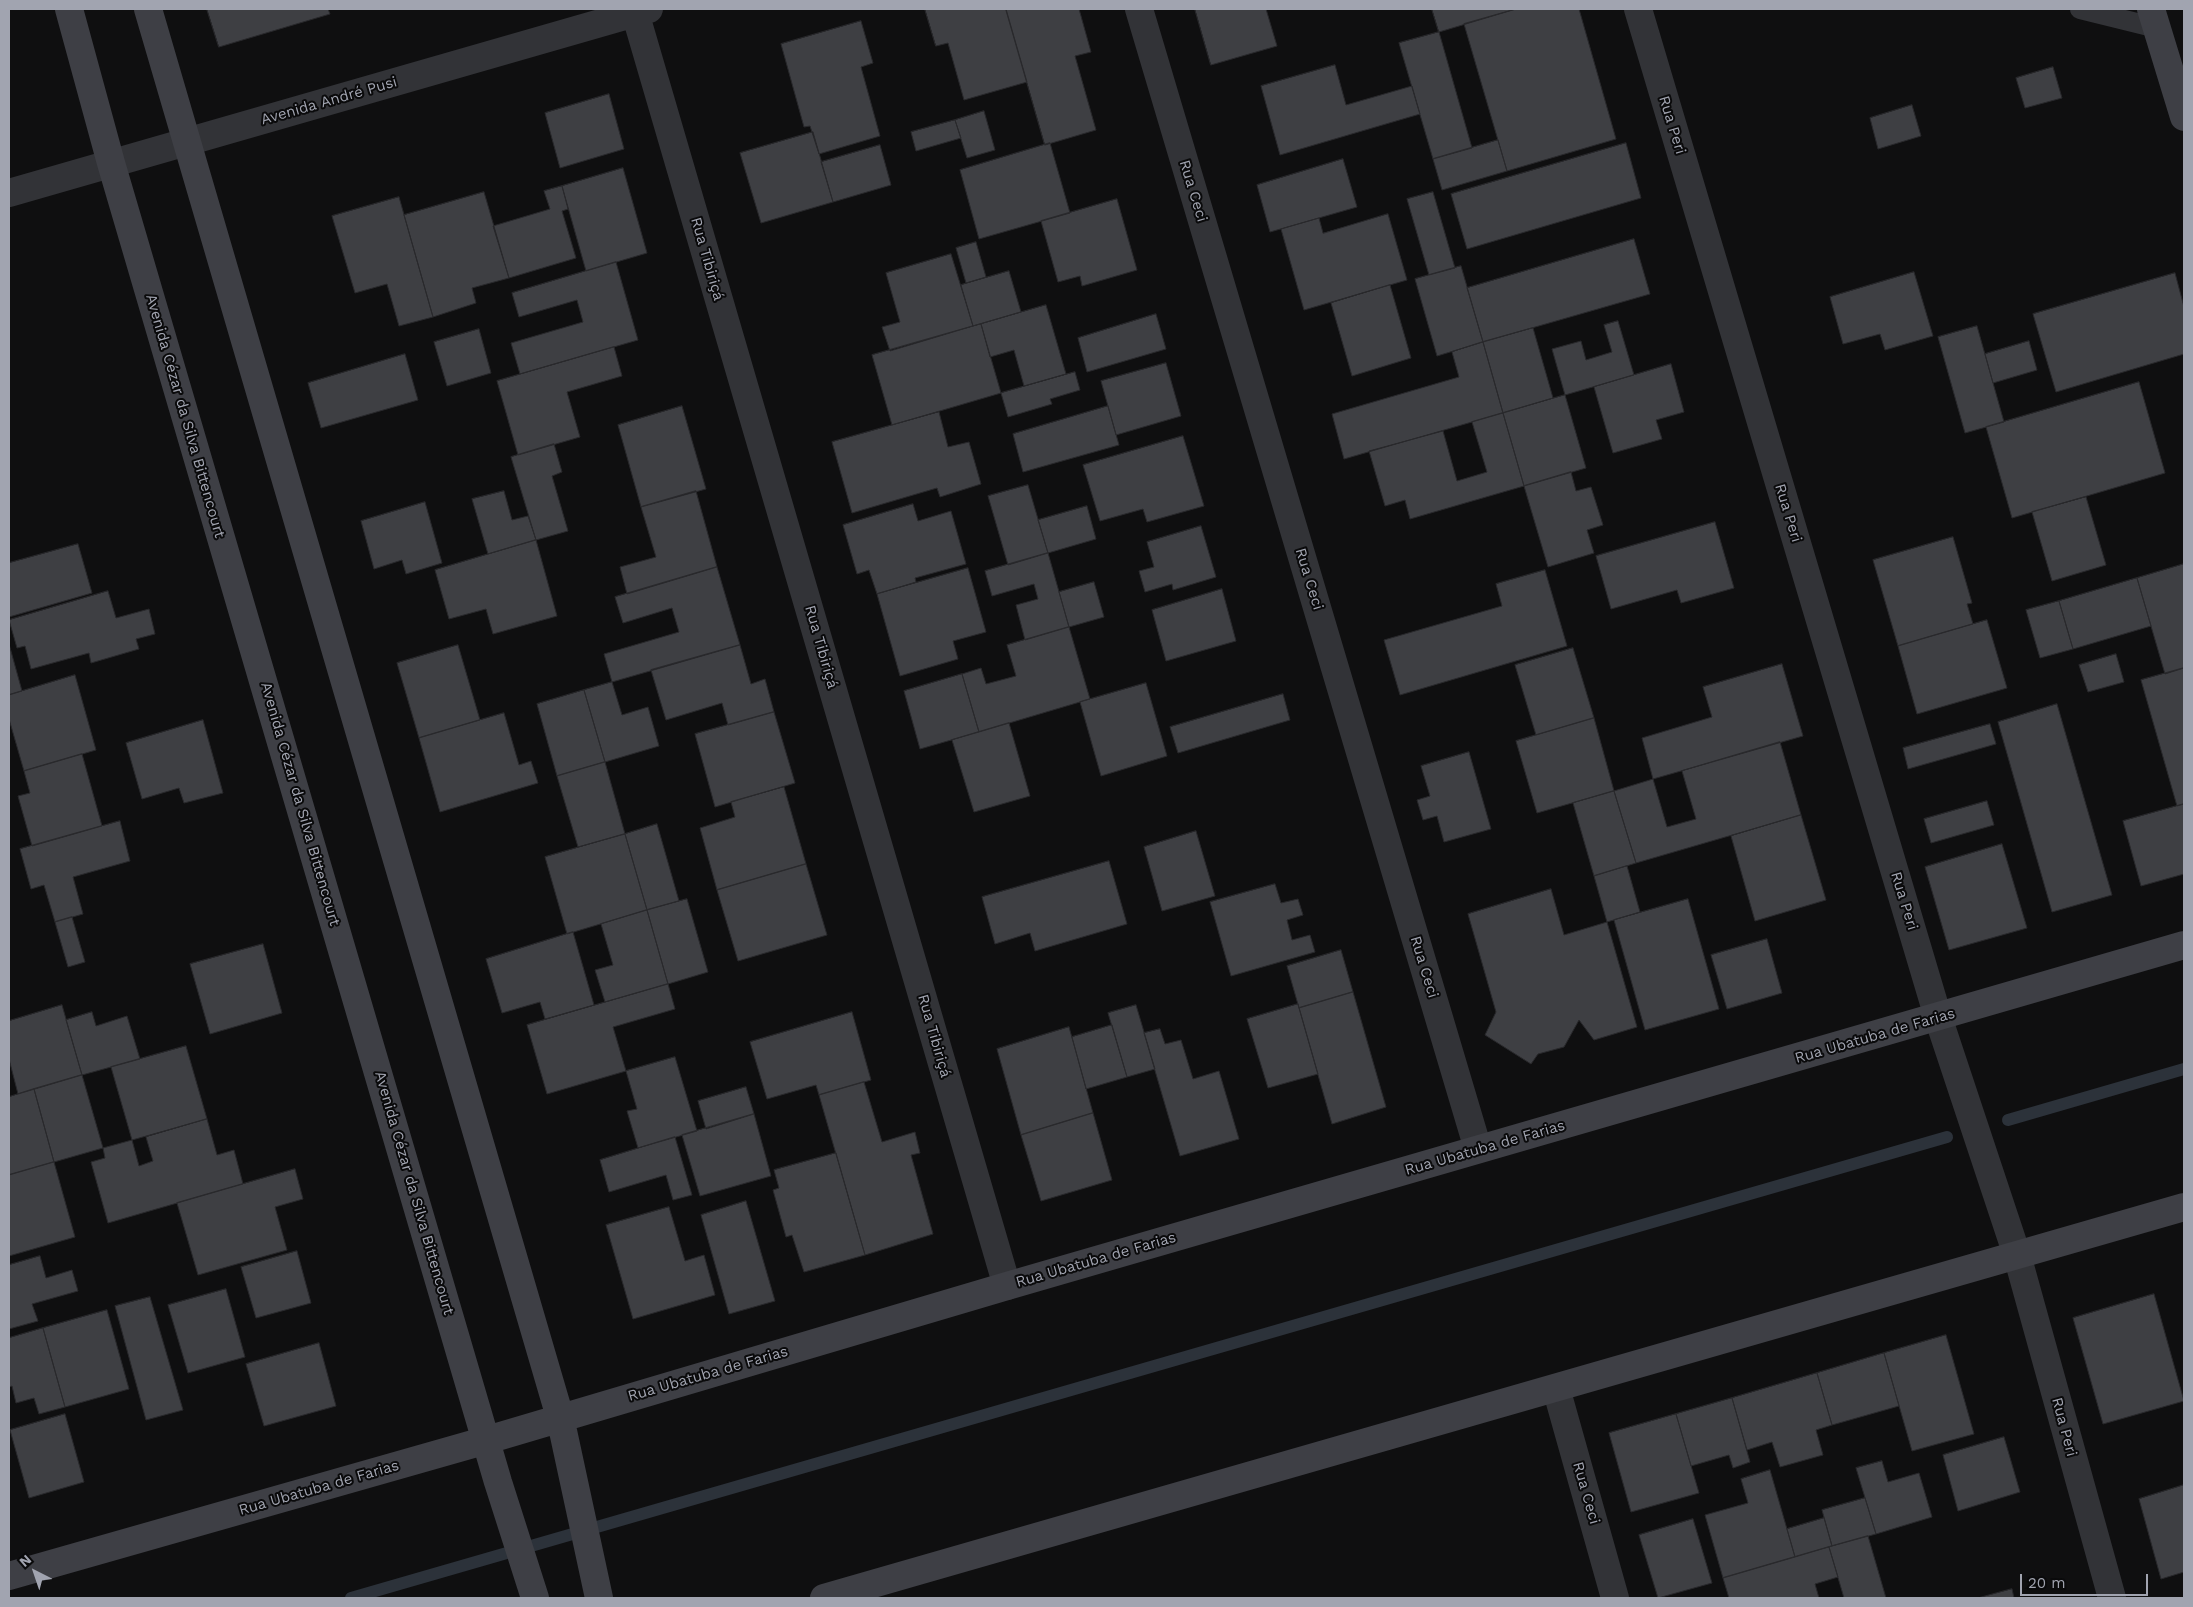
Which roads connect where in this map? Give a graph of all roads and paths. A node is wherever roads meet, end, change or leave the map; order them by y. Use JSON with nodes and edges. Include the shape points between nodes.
{"nodes":[{"id":1,"x":69,"y":9,"type":"edge"},
{"id":2,"x":148,"y":9,"type":"edge"},
{"id":3,"x":1139,"y":9,"type":"edge"},
{"id":4,"x":1638,"y":9,"type":"edge"},
{"id":5,"x":2080,"y":9,"type":"edge"},
{"id":6,"x":640,"y":10,"type":"edge"},
{"id":7,"x":2154,"y":19,"type":"edge"},
{"id":8,"x":2184,"y":117,"type":"edge"},
{"id":9,"x":187,"y":142,"type":"junction"},
{"id":10,"x":111,"y":163,"type":"junction"},
{"id":11,"x":9,"y":193,"type":"edge"},
{"id":12,"x":2184,"y":945,"type":"edge"},
{"id":13,"x":1938,"y":1017,"type":"junction"},
{"id":14,"x":1478,"y":1150,"type":"junction"},
{"id":15,"x":2184,"y":1207,"type":"edge"},
{"id":16,"x":2017,"y":1255,"type":"junction"},
{"id":17,"x":1007,"y":1286,"type":"junction"},
{"id":18,"x":1556,"y":1388,"type":"junction"},
{"id":19,"x":560,"y":1417,"type":"junction"},
{"id":20,"x":487,"y":1440,"type":"junction"},
{"id":21,"x":9,"y":1576,"type":"edge"},
{"id":22,"x":535,"y":1598,"type":"edge"},
{"id":23,"x":599,"y":1598,"type":"edge"},
{"id":24,"x":824,"y":1598,"type":"edge"},
{"id":25,"x":1615,"y":1598,"type":"edge"},
{"id":26,"x":2112,"y":1598,"type":"edge"}],
"edges":[{"from":1,"to":10,"type":"street","name":"Avenida Cézar da Silva Bittencourt"},
{"from":2,"to":9,"type":"street"},
{"from":3,"to":14,"type":"street","name":"Rua Ceci"},
{"from":4,"to":13,"type":"street","name":"Rua Peri"},
{"from":5,"to":7,"type":"lane"},
{"from":6,"to":9,"type":"street","name":"Avenida André Pusi"},
{"from":6,"to":17,"type":"street","name":"Rua Tibiriçá"},
{"from":7,"to":8,"type":"street"},
{"from":9,"to":10,"type":"street","name":"Avenida André Pusi"},
{"from":9,"to":19,"type":"street"},
{"from":10,"to":11,"type":"street","name":"Avenida André Pusi"},
{"from":10,"to":20,"type":"street","name":"Avenida Cézar da Silva Bittencourt"},
{"from":12,"to":13,"type":"street","name":"Rua Ubatuba de Farias"},
{"from":13,"to":14,"type":"street","name":"Rua Ubatuba de Farias"},
{"from":13,"to":16,"type":"street","name":"Rua Peri"},
{"from":14,"to":17,"type":"street","name":"Rua Ubatuba de Farias"},
{"from":15,"to":16,"type":"street"},
{"from":16,"to":18,"type":"street"},
{"from":16,"to":26,"type":"street","name":"Rua Peri"},
{"from":17,"to":19,"type":"street","name":"Rua Ubatuba de Farias"},
{"from":18,"to":24,"type":"street"},
{"from":18,"to":25,"type":"street","name":"Rua Ceci"},
{"from":19,"to":20,"type":"street","name":"Rua Ubatuba de Farias"},
{"from":19,"to":23,"type":"street"},
{"from":20,"to":21,"type":"street","name":"Rua Ubatuba de Farias"},
{"from":20,"to":22,"type":"street","name":"Avenida Cézar da Silva Bittencourt"}]}
